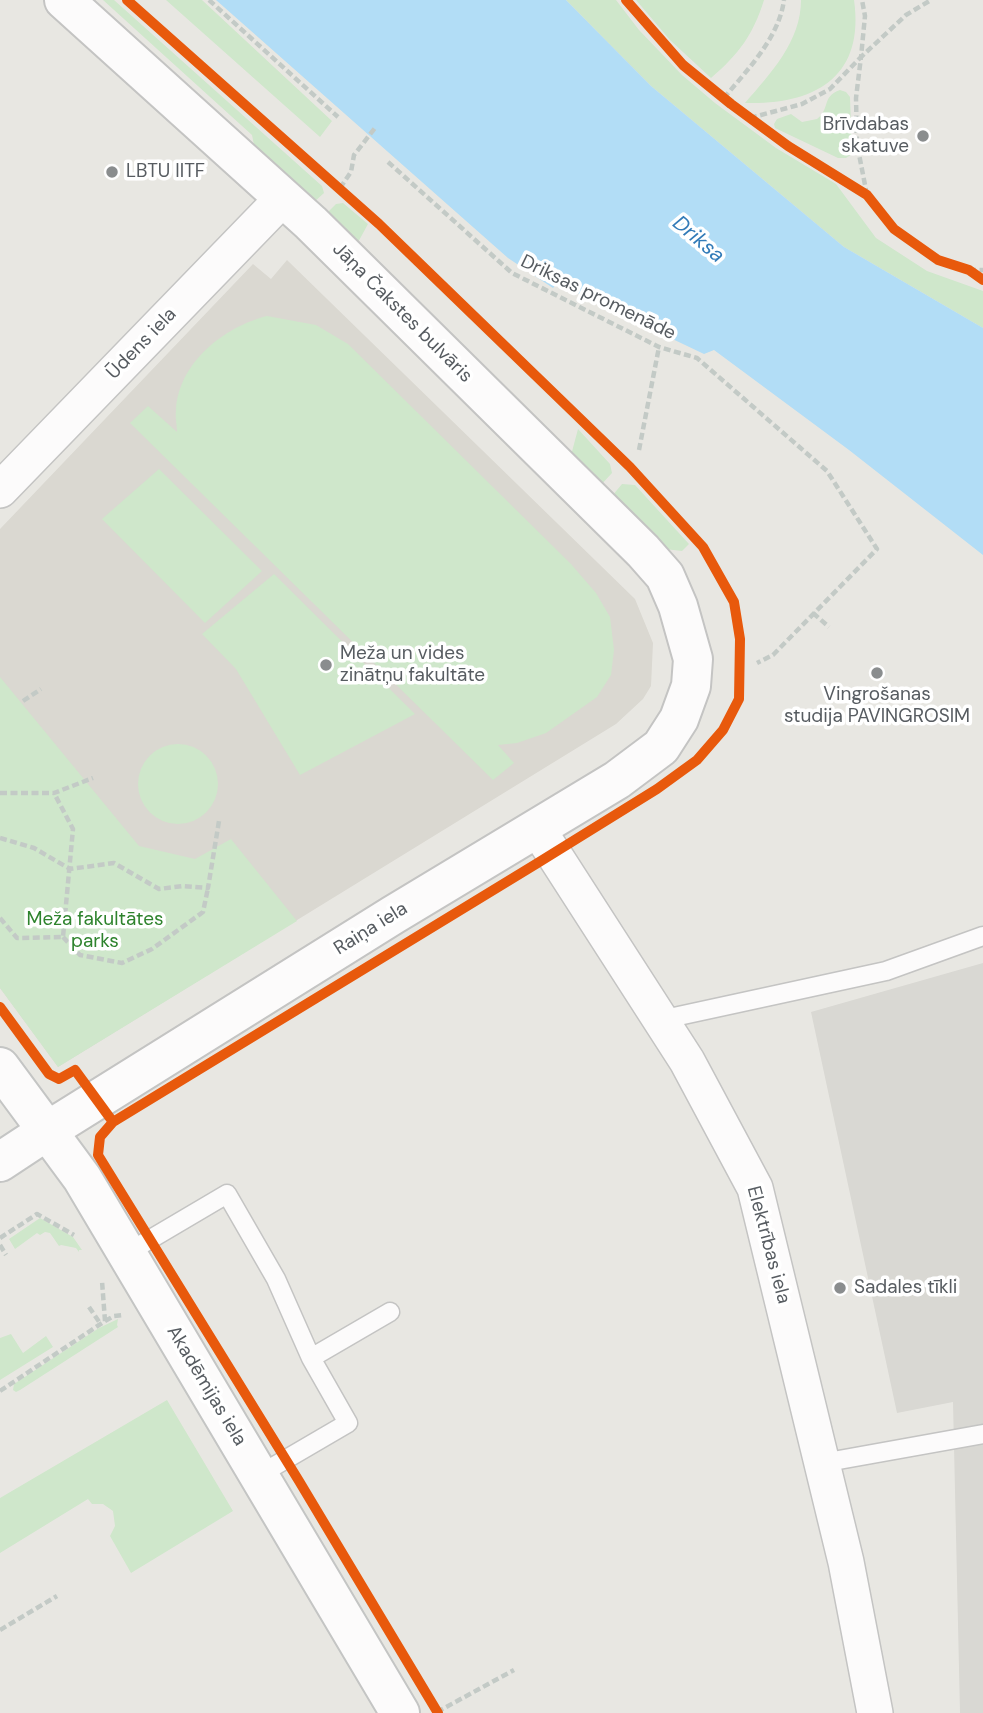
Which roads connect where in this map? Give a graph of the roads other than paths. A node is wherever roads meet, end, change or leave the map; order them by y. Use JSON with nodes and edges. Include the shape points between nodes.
{"nodes":[{"id":1,"x":64,"y":0,"type":"edge"},
{"id":2,"x":283,"y":198,"type":"junction"},
{"id":3,"x":0,"y":490,"type":"edge"},
{"id":4,"x":694,"y":659,"type":"joint"},
{"id":5,"x":537,"y":828,"type":"junction"},
{"id":6,"x":983,"y":936,"type":"edge"},
{"id":7,"x":660,"y":1020,"type":"junction"},
{"id":8,"x":0,"y":1067,"type":"edge"},
{"id":9,"x":47,"y":1131,"type":"junction"},
{"id":10,"x":0,"y":1161,"type":"edge"},
{"id":11,"x":114,"y":1266,"type":"junction"},
{"id":12,"x":390,"y":1312,"type":"dead end"},
{"id":13,"x":311,"y":1358,"type":"junction"},
{"id":14,"x":983,"y":1434,"type":"edge"},
{"id":15,"x":822,"y":1463,"type":"junction"},
{"id":16,"x":259,"y":1475,"type":"junction"},
{"id":17,"x":400,"y":1713,"type":"edge"},
{"id":18,"x":874,"y":1713,"type":"edge"}],
"edges":[{"from":1,"to":2,"type":"street","name":"Jāņa Čakstes bulvāris"},
{"from":2,"to":3,"type":"street","name":"Ūdens iela"},
{"from":2,"to":4,"type":"street","name":"Jāņa Čakstes bulvāris","via":[[643,551],[665,576]]},
{"from":4,"to":5,"type":"street","name":"Raiņa iela","via":[[691,686],[679,719],[661,747],[617,780]]},
{"from":5,"to":7,"type":"street","name":"Elektrības iela"},
{"from":5,"to":9,"type":"street","name":"Raiņa iela"},
{"from":6,"to":7,"type":"lane","via":[[886,971]]},
{"from":7,"to":15,"type":"street","name":"Elektrības iela","via":[[755,1188]]},
{"from":8,"to":9,"type":"street","name":"Akadēmijas iela"},
{"from":9,"to":10,"type":"street","name":"Raiņa iela"},
{"from":9,"to":11,"type":"street","name":"Akadēmijas iela","via":[[82,1178]]},
{"from":11,"to":13,"type":"lane","via":[[227,1194],[276,1279]]},
{"from":11,"to":16,"type":"street","name":"Akadēmijas iela"},
{"from":12,"to":13,"type":"lane"},
{"from":13,"to":16,"type":"lane","via":[[348,1423]]},
{"from":14,"to":15,"type":"lane"},
{"from":15,"to":18,"type":"street","name":"Elektrības iela"},
{"from":16,"to":17,"type":"street","name":"Akadēmijas iela"}]}
